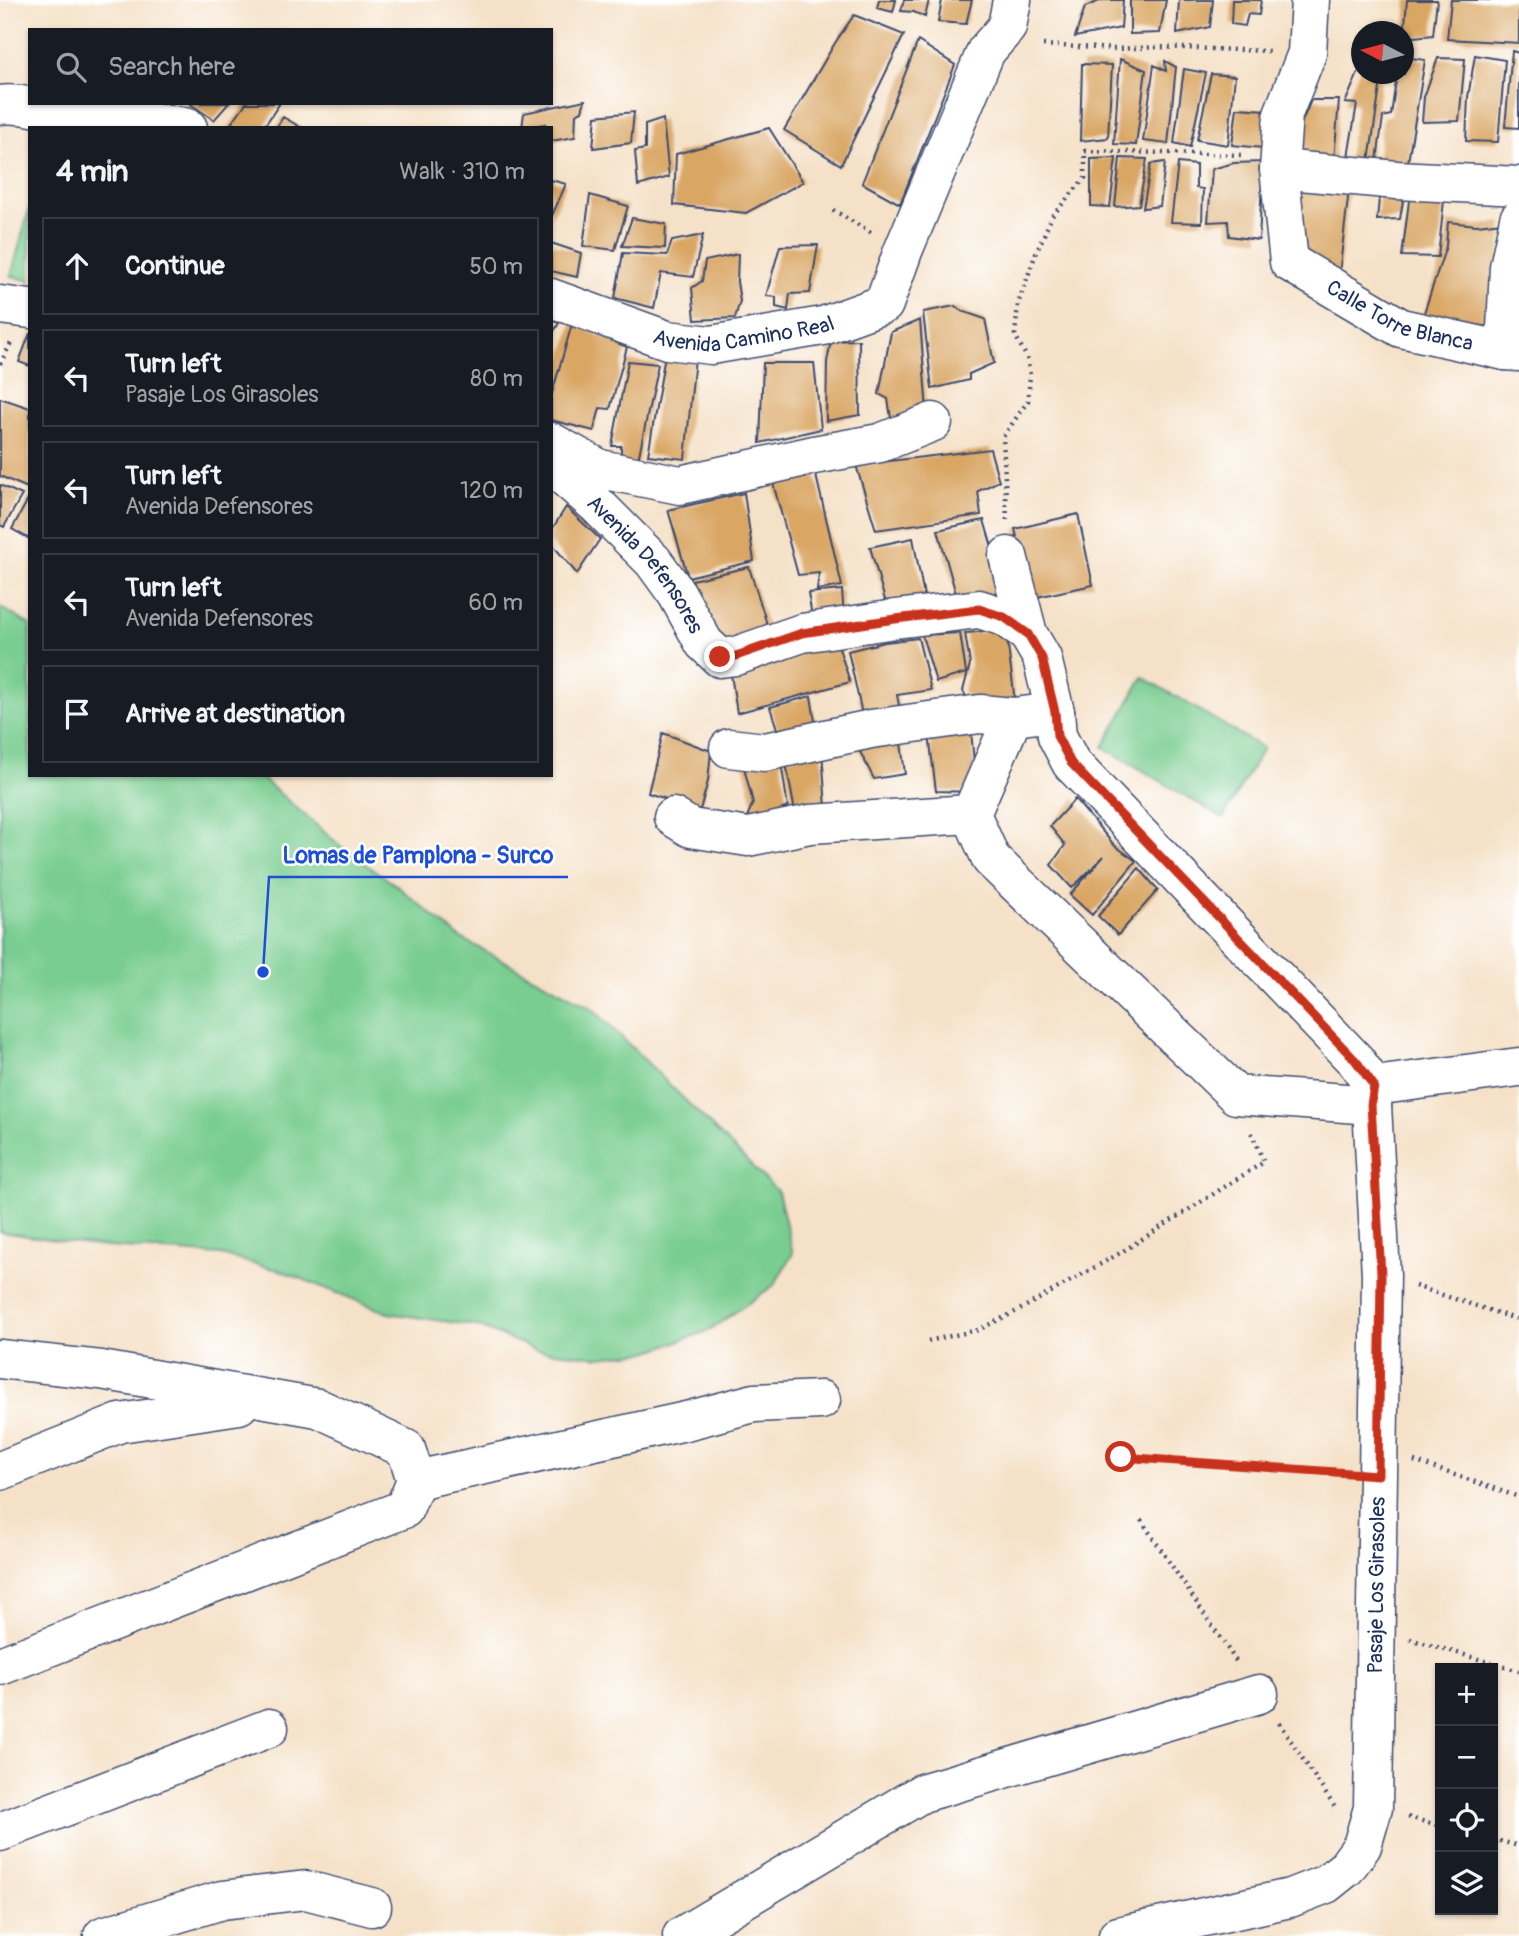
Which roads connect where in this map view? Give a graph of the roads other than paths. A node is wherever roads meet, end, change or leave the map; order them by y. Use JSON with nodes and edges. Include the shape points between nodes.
{"nodes":[{"id":1,"x":1012,"y":0,"type":"edge"},
{"id":2,"x":1310,"y":0,"type":"edge"},
{"id":3,"x":0,"y":105,"type":"edge"},
{"id":4,"x":176,"y":126,"type":"edge"},
{"id":5,"x":1279,"y":169,"type":"junction"},
{"id":6,"x":1519,"y":186,"type":"edge"},
{"id":7,"x":1519,"y":219,"type":"edge"},
{"id":8,"x":553,"y":299,"type":"edge"},
{"id":9,"x":0,"y":305,"type":"edge"},
{"id":10,"x":28,"y":309,"type":"edge"},
{"id":11,"x":1512,"y":351,"type":"edge"},
{"id":12,"x":933,"y":422,"type":"dead end"},
{"id":13,"x":553,"y":443,"type":"edge"},
{"id":14,"x":553,"y":467,"type":"edge"},
{"id":15,"x":1008,"y":556,"type":"road end"},
{"id":16,"x":1028,"y":634,"type":"junction"},
{"id":17,"x":1055,"y":712,"type":"junction"},
{"id":18,"x":1013,"y":717,"type":"junction"},
{"id":19,"x":729,"y":748,"type":"dead end"},
{"id":20,"x":971,"y":814,"type":"junction"},
{"id":21,"x":673,"y":817,"type":"dead end"},
{"id":22,"x":1519,"y":1067,"type":"edge"},
{"id":23,"x":1373,"y":1096,"type":"junction"},
{"id":24,"x":0,"y":1359,"type":"edge"},
{"id":25,"x":272,"y":1400,"type":"junction"},
{"id":26,"x":821,"y":1400,"type":"dead end"},
{"id":27,"x":0,"y":1471,"type":"edge"},
{"id":28,"x":416,"y":1480,"type":"junction"},
{"id":29,"x":0,"y":1666,"type":"edge"},
{"id":30,"x":1259,"y":1694,"type":"dead end"},
{"id":31,"x":269,"y":1728,"type":"dead end"},
{"id":32,"x":0,"y":1832,"type":"edge"},
{"id":33,"x":372,"y":1907,"type":"dead end"},
{"id":34,"x":103,"y":1936,"type":"edge"},
{"id":35,"x":682,"y":1936,"type":"edge"},
{"id":36,"x":1118,"y":1936,"type":"edge"}],
"edges":[{"from":1,"to":8,"type":"street","name":"Avenida Camino Real","via":[[1007,27],[986,51],[884,304],[823,326],[711,345],[667,340]]},
{"from":2,"to":5,"type":"street","via":[[1307,53],[1283,114]]},
{"from":3,"to":4,"type":"street"},
{"from":5,"to":6,"type":"street"},
{"from":5,"to":11,"type":"street","name":"Calle Torre Blanca","via":[[1289,262],[1401,328]]},
{"from":7,"to":11,"type":"street","via":[[1509,267]]},
{"from":9,"to":10,"type":"street"},
{"from":12,"to":13,"type":"street","via":[[880,443],[680,485],[600,469]]},
{"from":14,"to":16,"type":"street","name":"Avenida Defensores","via":[[653,561],[704,643],[720,657],[736,656],[802,633],[979,609],[1004,617]]},
{"from":15,"to":16,"type":"street"},
{"from":16,"to":17,"type":"street","via":[[1042,658]]},
{"from":17,"to":18,"type":"street"},
{"from":17,"to":23,"type":"street","via":[[1057,736],[1071,763],[1356,1061]]},
{"from":18,"to":19,"type":"street","via":[[980,714],[872,729],[765,752]]},
{"from":18,"to":20,"type":"street"},
{"from":20,"to":21,"type":"street","via":[[810,824],[748,837],[691,828]]},
{"from":20,"to":23,"type":"street","via":[[991,859],[1236,1095]]},
{"from":22,"to":23,"type":"street"},
{"from":23,"to":36,"type":"street","name":"Pasaje Los Girasoles","via":[[1381,1275],[1376,1629],[1373,1808],[1362,1846],[1346,1868],[1326,1884],[1290,1898]]},
{"from":24,"to":25,"type":"street","via":[[101,1370]]},
{"from":25,"to":27,"type":"street","via":[[120,1423]]},
{"from":25,"to":28,"type":"street","via":[[318,1408],[406,1449]]},
{"from":26,"to":28,"type":"street","via":[[754,1403]]},
{"from":28,"to":29,"type":"street","via":[[404,1509]]},
{"from":30,"to":35,"type":"street","via":[[922,1793]]},
{"from":31,"to":32,"type":"street"},
{"from":33,"to":34,"type":"street","via":[[306,1890],[222,1900]]}]}
